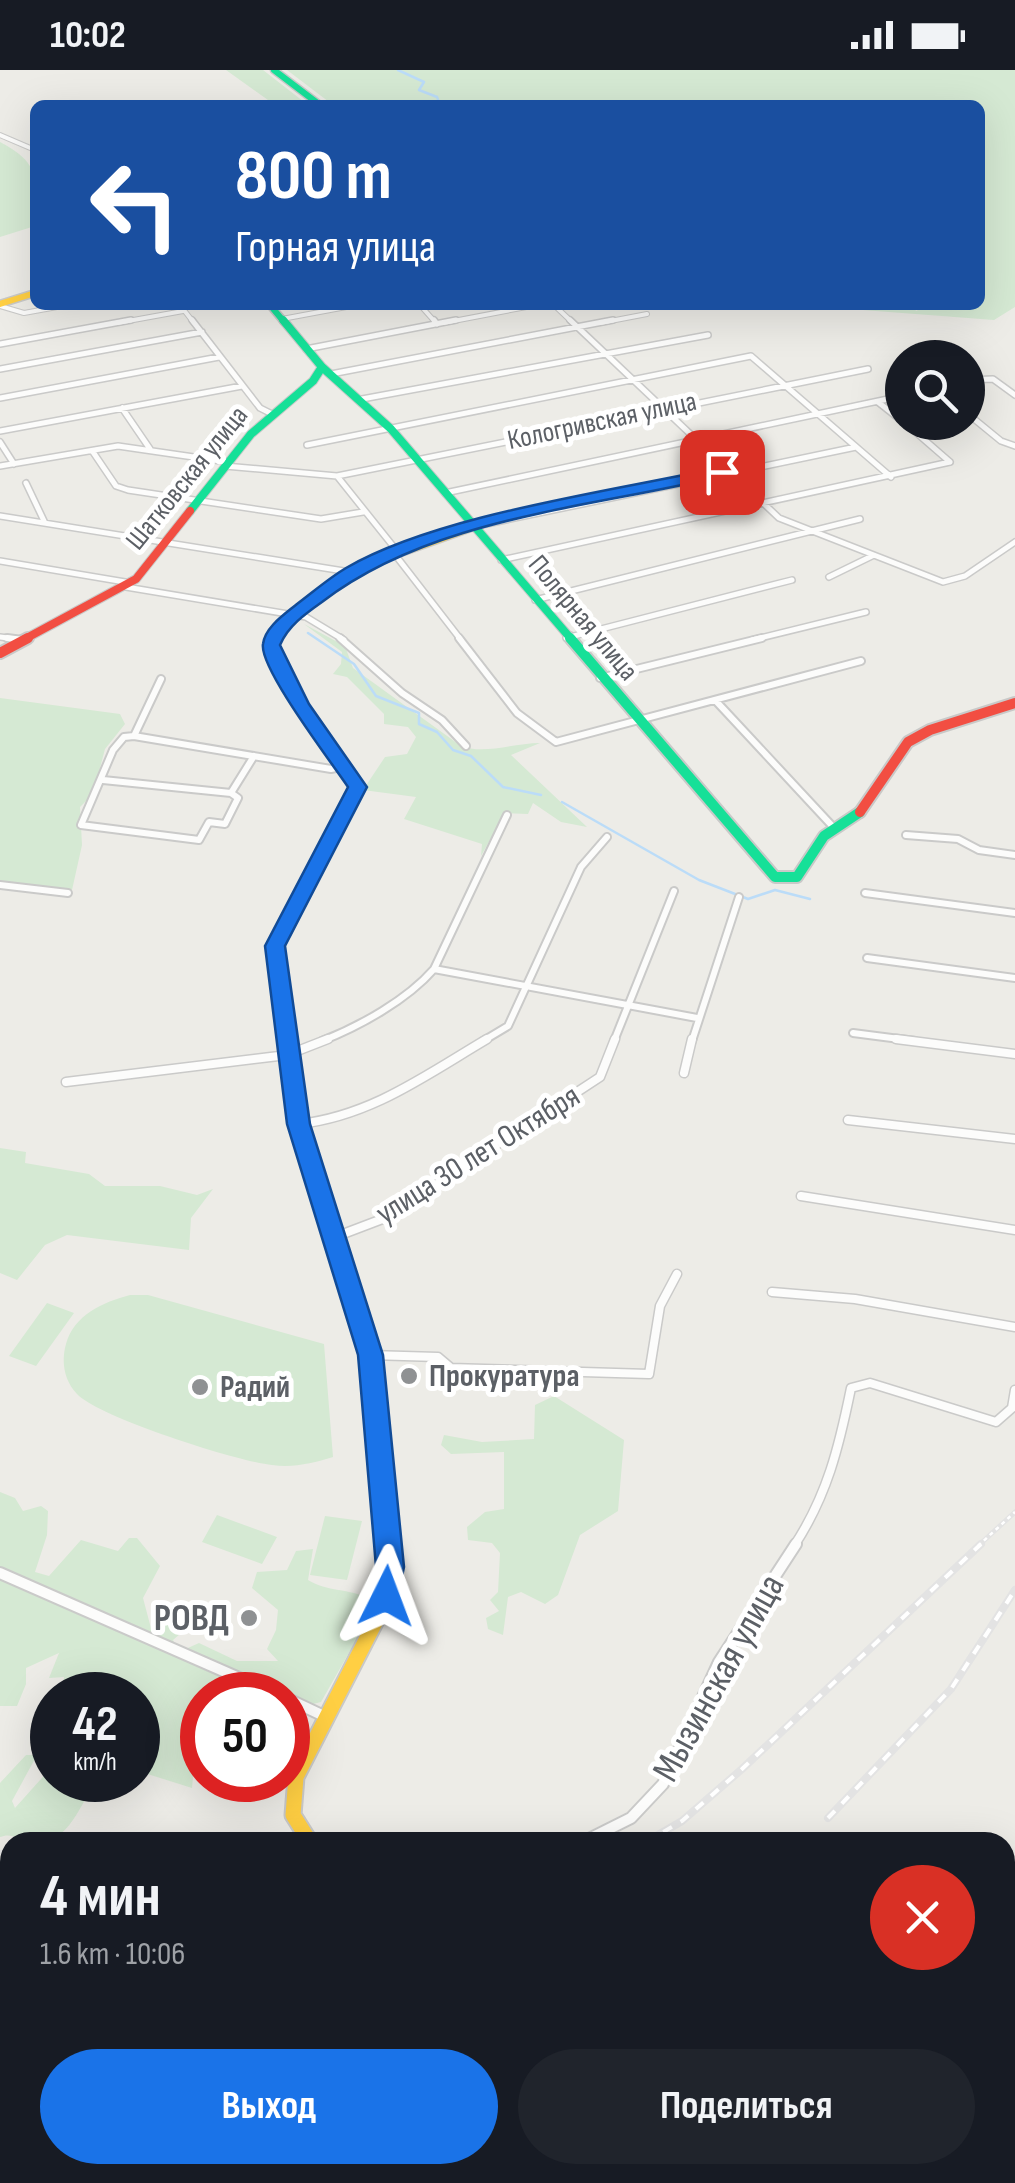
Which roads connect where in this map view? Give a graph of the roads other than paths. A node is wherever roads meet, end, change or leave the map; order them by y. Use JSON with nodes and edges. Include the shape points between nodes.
{"nodes":[{"id":1,"x":274,"y":70,"type":"edge"},
{"id":2,"x":313,"y":100,"type":"edge"},
{"id":3,"x":0,"y":135,"type":"edge"},
{"id":4,"x":30,"y":148,"type":"edge"},
{"id":5,"x":30,"y":295,"type":"edge"},
{"id":6,"x":0,"y":305,"type":"edge"},
{"id":7,"x":40,"y":310,"type":"edge"},
{"id":8,"x":172,"y":310,"type":"edge"},
{"id":9,"x":184,"y":310,"type":"edge"},
{"id":10,"x":274,"y":310,"type":"edge"},
{"id":11,"x":330,"y":310,"type":"edge"},
{"id":12,"x":425,"y":310,"type":"edge"},
{"id":13,"x":511,"y":310,"type":"edge"},
{"id":14,"x":559,"y":310,"type":"edge"},
{"id":15,"x":647,"y":314,"type":"dead end"},
{"id":16,"x":282,"y":319,"type":"junction"},
{"id":17,"x":438,"y":324,"type":"junction"},
{"id":18,"x":578,"y":328,"type":"junction"},
{"id":19,"x":202,"y":332,"type":"junction"},
{"id":20,"x":708,"y":335,"type":"dead end"},
{"id":21,"x":0,"y":344,"type":"edge"},
{"id":22,"x":306,"y":348,"type":"junction"},
{"id":23,"x":604,"y":354,"type":"junction"},
{"id":24,"x":219,"y":357,"type":"junction"},
{"id":25,"x":868,"y":369,"type":"dead end"},
{"id":26,"x":0,"y":370,"type":"edge"},
{"id":27,"x":331,"y":374,"type":"junction"},
{"id":28,"x":985,"y":378,"type":"edge"},
{"id":29,"x":633,"y":381,"type":"junction"},
{"id":30,"x":784,"y":384,"type":"junction"},
{"id":31,"x":242,"y":386,"type":"junction"},
{"id":32,"x":304,"y":389,"type":"junction"},
{"id":33,"x":1015,"y":395,"type":"edge"},
{"id":34,"x":0,"y":398,"type":"edge"},
{"id":35,"x":362,"y":399,"type":"junction"},
{"id":36,"x":885,"y":400,"type":"edge"},
{"id":37,"x":878,"y":402,"type":"junction"},
{"id":38,"x":122,"y":408,"type":"junction"},
{"id":39,"x":885,"y":408,"type":"edge"},
{"id":40,"x":662,"y":409,"type":"junction"},
{"id":41,"x":272,"y":414,"type":"junction"},
{"id":42,"x":819,"y":414,"type":"junction"},
{"id":43,"x":985,"y":428,"type":"edge"},
{"id":44,"x":391,"y":429,"type":"junction"},
{"id":45,"x":0,"y":431,"type":"edge"},
{"id":46,"x":697,"y":440,"type":"junction"},
{"id":47,"x":924,"y":440,"type":"edge"},
{"id":48,"x":0,"y":442,"type":"edge"},
{"id":49,"x":307,"y":446,"type":"dead end"},
{"id":50,"x":1015,"y":446,"type":"edge"},
{"id":51,"x":856,"y":447,"type":"junction"},
{"id":52,"x":150,"y":450,"type":"junction"},
{"id":53,"x":93,"y":452,"type":"junction"},
{"id":54,"x":416,"y":459,"type":"junction"},
{"id":55,"x":14,"y":464,"type":"junction"},
{"id":56,"x":227,"y":464,"type":"junction"},
{"id":57,"x":0,"y":466,"type":"edge"},
{"id":58,"x":729,"y":470,"type":"junction"},
{"id":59,"x":336,"y":476,"type":"junction"},
{"id":60,"x":891,"y":476,"type":"junction"},
{"id":61,"x":26,"y":483,"type":"dead end"},
{"id":62,"x":445,"y":493,"type":"junction"},
{"id":63,"x":198,"y":502,"type":"junction"},
{"id":64,"x":764,"y":505,"type":"junction"},
{"id":65,"x":363,"y":512,"type":"junction"},
{"id":66,"x":0,"y":516,"type":"edge"},
{"id":67,"x":860,"y":520,"type":"dead end"},
{"id":68,"x":45,"y":523,"type":"junction"},
{"id":69,"x":472,"y":527,"type":"junction"},
{"id":70,"x":814,"y":533,"type":"junction"},
{"id":71,"x":1015,"y":542,"type":"edge"},
{"id":72,"x":166,"y":543,"type":"junction"},
{"id":73,"x":395,"y":552,"type":"junction"},
{"id":74,"x":872,"y":556,"type":"junction"},
{"id":75,"x":501,"y":560,"type":"junction"},
{"id":76,"x":0,"y":561,"type":"edge"},
{"id":77,"x":350,"y":572,"type":"junction"},
{"id":78,"x":830,"y":577,"type":"dead end"},
{"id":79,"x":792,"y":580,"type":"dead end"},
{"id":80,"x":129,"y":585,"type":"junction"},
{"id":81,"x":535,"y":600,"type":"junction"},
{"id":82,"x":866,"y":612,"type":"dead end"},
{"id":83,"x":296,"y":614,"type":"junction"},
{"id":84,"x":0,"y":638,"type":"edge"},
{"id":85,"x":566,"y":638,"type":"junction"},
{"id":86,"x":24,"y":640,"type":"junction"},
{"id":87,"x":0,"y":653,"type":"edge"},
{"id":88,"x":861,"y":661,"type":"dead end"},
{"id":89,"x":600,"y":678,"type":"junction"},
{"id":90,"x":161,"y":679,"type":"dead end"},
{"id":91,"x":715,"y":700,"type":"junction"},
{"id":92,"x":1008,"y":704,"type":"edge"},
{"id":93,"x":638,"y":721,"type":"junction"},
{"id":94,"x":134,"y":736,"type":"junction"},
{"id":95,"x":466,"y":746,"type":"dead end"},
{"id":96,"x":254,"y":756,"type":"junction"},
{"id":97,"x":345,"y":766,"type":"junction"},
{"id":98,"x":104,"y":780,"type":"junction"},
{"id":99,"x":231,"y":793,"type":"junction"},
{"id":100,"x":507,"y":816,"type":"dead end"},
{"id":101,"x":835,"y":829,"type":"junction"},
{"id":102,"x":906,"y":835,"type":"dead end"},
{"id":103,"x":607,"y":837,"type":"dead end"},
{"id":104,"x":1015,"y":855,"type":"edge"},
{"id":105,"x":0,"y":885,"type":"edge"},
{"id":106,"x":674,"y":891,"type":"dead end"},
{"id":107,"x":68,"y":893,"type":"dead end"},
{"id":108,"x":865,"y":893,"type":"dead end"},
{"id":109,"x":739,"y":897,"type":"dead end"},
{"id":110,"x":1015,"y":912,"type":"edge"},
{"id":111,"x":867,"y":958,"type":"dead end"},
{"id":112,"x":434,"y":969,"type":"junction"},
{"id":113,"x":1015,"y":978,"type":"edge"},
{"id":114,"x":529,"y":986,"type":"junction"},
{"id":115,"x":629,"y":1006,"type":"junction"},
{"id":116,"x":698,"y":1018,"type":"junction"},
{"id":117,"x":853,"y":1032,"type":"dead end"},
{"id":118,"x":1015,"y":1054,"type":"edge"},
{"id":119,"x":287,"y":1055,"type":"junction"},
{"id":120,"x":684,"y":1073,"type":"dead end"},
{"id":121,"x":66,"y":1082,"type":"dead end"},
{"id":122,"x":848,"y":1120,"type":"dead end"},
{"id":123,"x":299,"y":1124,"type":"junction"},
{"id":124,"x":1015,"y":1140,"type":"edge"},
{"id":125,"x":801,"y":1196,"type":"dead end"},
{"id":126,"x":1015,"y":1230,"type":"edge"},
{"id":127,"x":335,"y":1238,"type":"junction"},
{"id":128,"x":677,"y":1274,"type":"dead end"},
{"id":129,"x":772,"y":1292,"type":"dead end"},
{"id":130,"x":1015,"y":1327,"type":"edge"},
{"id":131,"x":370,"y":1355,"type":"junction"},
{"id":132,"x":1015,"y":1390,"type":"edge"},
{"id":133,"x":0,"y":1573,"type":"edge"},
{"id":134,"x":226,"y":1672,"type":"edge"},
{"id":135,"x":310,"y":1710,"type":"edge"},
{"id":136,"x":326,"y":1717,"type":"junction"},
{"id":137,"x":304,"y":1832,"type":"edge"},
{"id":138,"x":603,"y":1832,"type":"edge"}],
"edges":[{"from":1,"to":2,"type":"main road"},
{"from":3,"to":4,"type":"street"},
{"from":5,"to":6,"type":"main road"},
{"from":6,"to":7,"type":"street","via":[[9,312]]},
{"from":8,"to":21,"type":"street"},
{"from":9,"to":19,"type":"street"},
{"from":10,"to":16,"type":"main road","name":"Полярная улица"},
{"from":11,"to":16,"type":"street"},
{"from":12,"to":17,"type":"street"},
{"from":13,"to":17,"type":"street"},
{"from":14,"to":18,"type":"street"},
{"from":15,"to":18,"type":"street"},
{"from":16,"to":22,"type":"main road","name":"Полярная улица"},
{"from":17,"to":22,"type":"street"},
{"from":18,"to":23,"type":"street"},
{"from":18,"to":27,"type":"street"},
{"from":19,"to":24,"type":"street"},
{"from":19,"to":26,"type":"street"},
{"from":20,"to":23,"type":"street"},
{"from":22,"to":27,"type":"main road","name":"Полярная улица"},
{"from":23,"to":29,"type":"street"},
{"from":23,"to":35,"type":"street"},
{"from":24,"to":31,"type":"street"},
{"from":24,"to":34,"type":"street"},
{"from":25,"to":30,"type":"street","name":"Кологривская улица"},
{"from":27,"to":32,"type":"main road"},
{"from":27,"to":32,"type":"main road"},
{"from":27,"to":35,"type":"main road","name":"Полярная улица"},
{"from":28,"to":33,"type":"street"},
{"from":29,"to":30,"type":"street","via":[[752,356]]},
{"from":29,"to":40,"type":"street"},
{"from":29,"to":44,"type":"street"},
{"from":30,"to":40,"type":"street","name":"Кологривская улица"},
{"from":30,"to":42,"type":"street"},
{"from":31,"to":38,"type":"street"},
{"from":31,"to":41,"type":"street"},
{"from":32,"to":41,"type":"main road","name":"Шатковская улица"},
{"from":35,"to":44,"type":"main road","name":"Полярная улица"},
{"from":36,"to":37,"type":"street"},
{"from":37,"to":39,"type":"street"},
{"from":37,"to":42,"type":"street"},
{"from":38,"to":45,"type":"street"},
{"from":38,"to":52,"type":"street"},
{"from":40,"to":46,"type":"street"},
{"from":40,"to":54,"type":"street","name":"Кологривская улица"},
{"from":41,"to":56,"type":"main road","name":"Шатковская улица"},
{"from":42,"to":46,"type":"street"},
{"from":42,"to":51,"type":"street"},
{"from":43,"to":50,"type":"street"},
{"from":44,"to":49,"type":"street"},
{"from":44,"to":54,"type":"main road","name":"Полярная улица"},
{"from":46,"to":58,"type":"street"},
{"from":46,"to":62,"type":"street"},
{"from":47,"to":60,"type":"street","via":[[950,462]]},
{"from":48,"to":55,"type":"street"},
{"from":51,"to":58,"type":"street"},
{"from":51,"to":60,"type":"street"},
{"from":52,"to":53,"type":"street","name":"Кологривская улица","via":[[118,446]]},
{"from":52,"to":56,"type":"street","name":"Кологривская улица"},
{"from":53,"to":55,"type":"street","name":"Кологривская улица"},
{"from":53,"to":63,"type":"street","via":[[120,488]]},
{"from":54,"to":59,"type":"street","name":"Кологривская улица"},
{"from":54,"to":62,"type":"main road","name":"Полярная улица"},
{"from":55,"to":57,"type":"street","name":"Кологривская улица"},
{"from":56,"to":59,"type":"street","name":"Кологривская улица"},
{"from":56,"to":63,"type":"main road","name":"Шатковская улица"},
{"from":58,"to":64,"type":"street"},
{"from":58,"to":69,"type":"street"},
{"from":59,"to":65,"type":"street"},
{"from":60,"to":64,"type":"street"},
{"from":61,"to":68,"type":"street"},
{"from":62,"to":69,"type":"main road","name":"Полярная улица"},
{"from":63,"to":65,"type":"street","via":[[321,519]]},
{"from":63,"to":72,"type":"main road","name":"Шатковская улица"},
{"from":64,"to":70,"type":"street"},
{"from":64,"to":75,"type":"street"},
{"from":65,"to":73,"type":"street"},
{"from":66,"to":68,"type":"street"},
{"from":67,"to":70,"type":"street"},
{"from":68,"to":72,"type":"street"},
{"from":69,"to":73,"type":"main road"},
{"from":69,"to":75,"type":"main road","name":"Полярная улица"},
{"from":70,"to":74,"type":"street"},
{"from":70,"to":81,"type":"street"},
{"from":71,"to":74,"type":"street","via":[[958,580],[942,582]]},
{"from":72,"to":77,"type":"street"},
{"from":72,"to":80,"type":"main road","name":"Шатковская улица"},
{"from":73,"to":77,"type":"main road"},
{"from":73,"to":93,"type":"street","via":[[517,713],[556,742]]},
{"from":74,"to":78,"type":"street"},
{"from":75,"to":81,"type":"main road","name":"Полярная улица"},
{"from":76,"to":80,"type":"street"},
{"from":77,"to":83,"type":"main road"},
{"from":79,"to":85,"type":"street"},
{"from":80,"to":83,"type":"street"},
{"from":80,"to":86,"type":"main road","name":"Шатковская улица"},
{"from":81,"to":85,"type":"main road","name":"Полярная улица"},
{"from":82,"to":89,"type":"street"},
{"from":83,"to":95,"type":"street","via":[[345,641]]},
{"from":83,"to":97,"type":"main road","via":[[277,631],[271,651]]},
{"from":84,"to":86,"type":"street"},
{"from":85,"to":89,"type":"main road","name":"Полярная улица"},
{"from":86,"to":87,"type":"main road","name":"Шатковская улица"},
{"from":88,"to":91,"type":"street"},
{"from":89,"to":93,"type":"main road","name":"Полярная улица"},
{"from":90,"to":94,"type":"street"},
{"from":91,"to":93,"type":"street"},
{"from":91,"to":101,"type":"street"},
{"from":92,"to":101,"type":"main road","via":[[908,742],[872,801]]},
{"from":93,"to":101,"type":"main road","name":"Полярная улица","via":[[775,877],[797,876]]},
{"from":94,"to":96,"type":"street"},
{"from":94,"to":98,"type":"street","via":[[113,750]]},
{"from":96,"to":97,"type":"street"},
{"from":96,"to":99,"type":"street"},
{"from":97,"to":119,"type":"main road","via":[[357,792],[275,946]]},
{"from":98,"to":99,"type":"street"},
{"from":98,"to":99,"type":"street","via":[[81,826],[199,840],[209,822],[224,824],[238,798]]},
{"from":100,"to":112,"type":"street"},
{"from":102,"to":104,"type":"street","via":[[958,839]]},
{"from":103,"to":114,"type":"street","via":[[581,867]]},
{"from":105,"to":107,"type":"street"},
{"from":106,"to":115,"type":"street","name":"улица 30 лет Октября"},
{"from":108,"to":110,"type":"street"},
{"from":109,"to":116,"type":"street"},
{"from":111,"to":113,"type":"street"},
{"from":112,"to":114,"type":"street"},
{"from":112,"to":119,"type":"street","via":[[347,1030]]},
{"from":114,"to":115,"type":"street"},
{"from":114,"to":123,"type":"street","via":[[498,1035],[381,1103]]},
{"from":115,"to":116,"type":"street"},
{"from":115,"to":127,"type":"street","name":"улица 30 лет Октября","via":[[600,1078],[385,1218]]},
{"from":116,"to":120,"type":"street"},
{"from":117,"to":118,"type":"street"},
{"from":119,"to":121,"type":"street"},
{"from":119,"to":123,"type":"main road"},
{"from":122,"to":124,"type":"street"},
{"from":123,"to":127,"type":"main road"},
{"from":125,"to":126,"type":"street"},
{"from":127,"to":131,"type":"main road"},
{"from":128,"to":131,"type":"street","via":[[660,1306],[650,1374],[451,1368],[438,1357]]},
{"from":129,"to":130,"type":"street"},
{"from":131,"to":136,"type":"main road","via":[[390,1582]]},
{"from":132,"to":138,"type":"street","name":"Мызинская улица","via":[[1006,1418],[977,1420],[886,1387],[859,1384],[846,1398],[834,1470],[818,1510],[719,1662],[662,1784],[630,1818]]},
{"from":133,"to":134,"type":"street"},
{"from":135,"to":136,"type":"street"},
{"from":136,"to":137,"type":"main road","via":[[292,1797]]}]}
